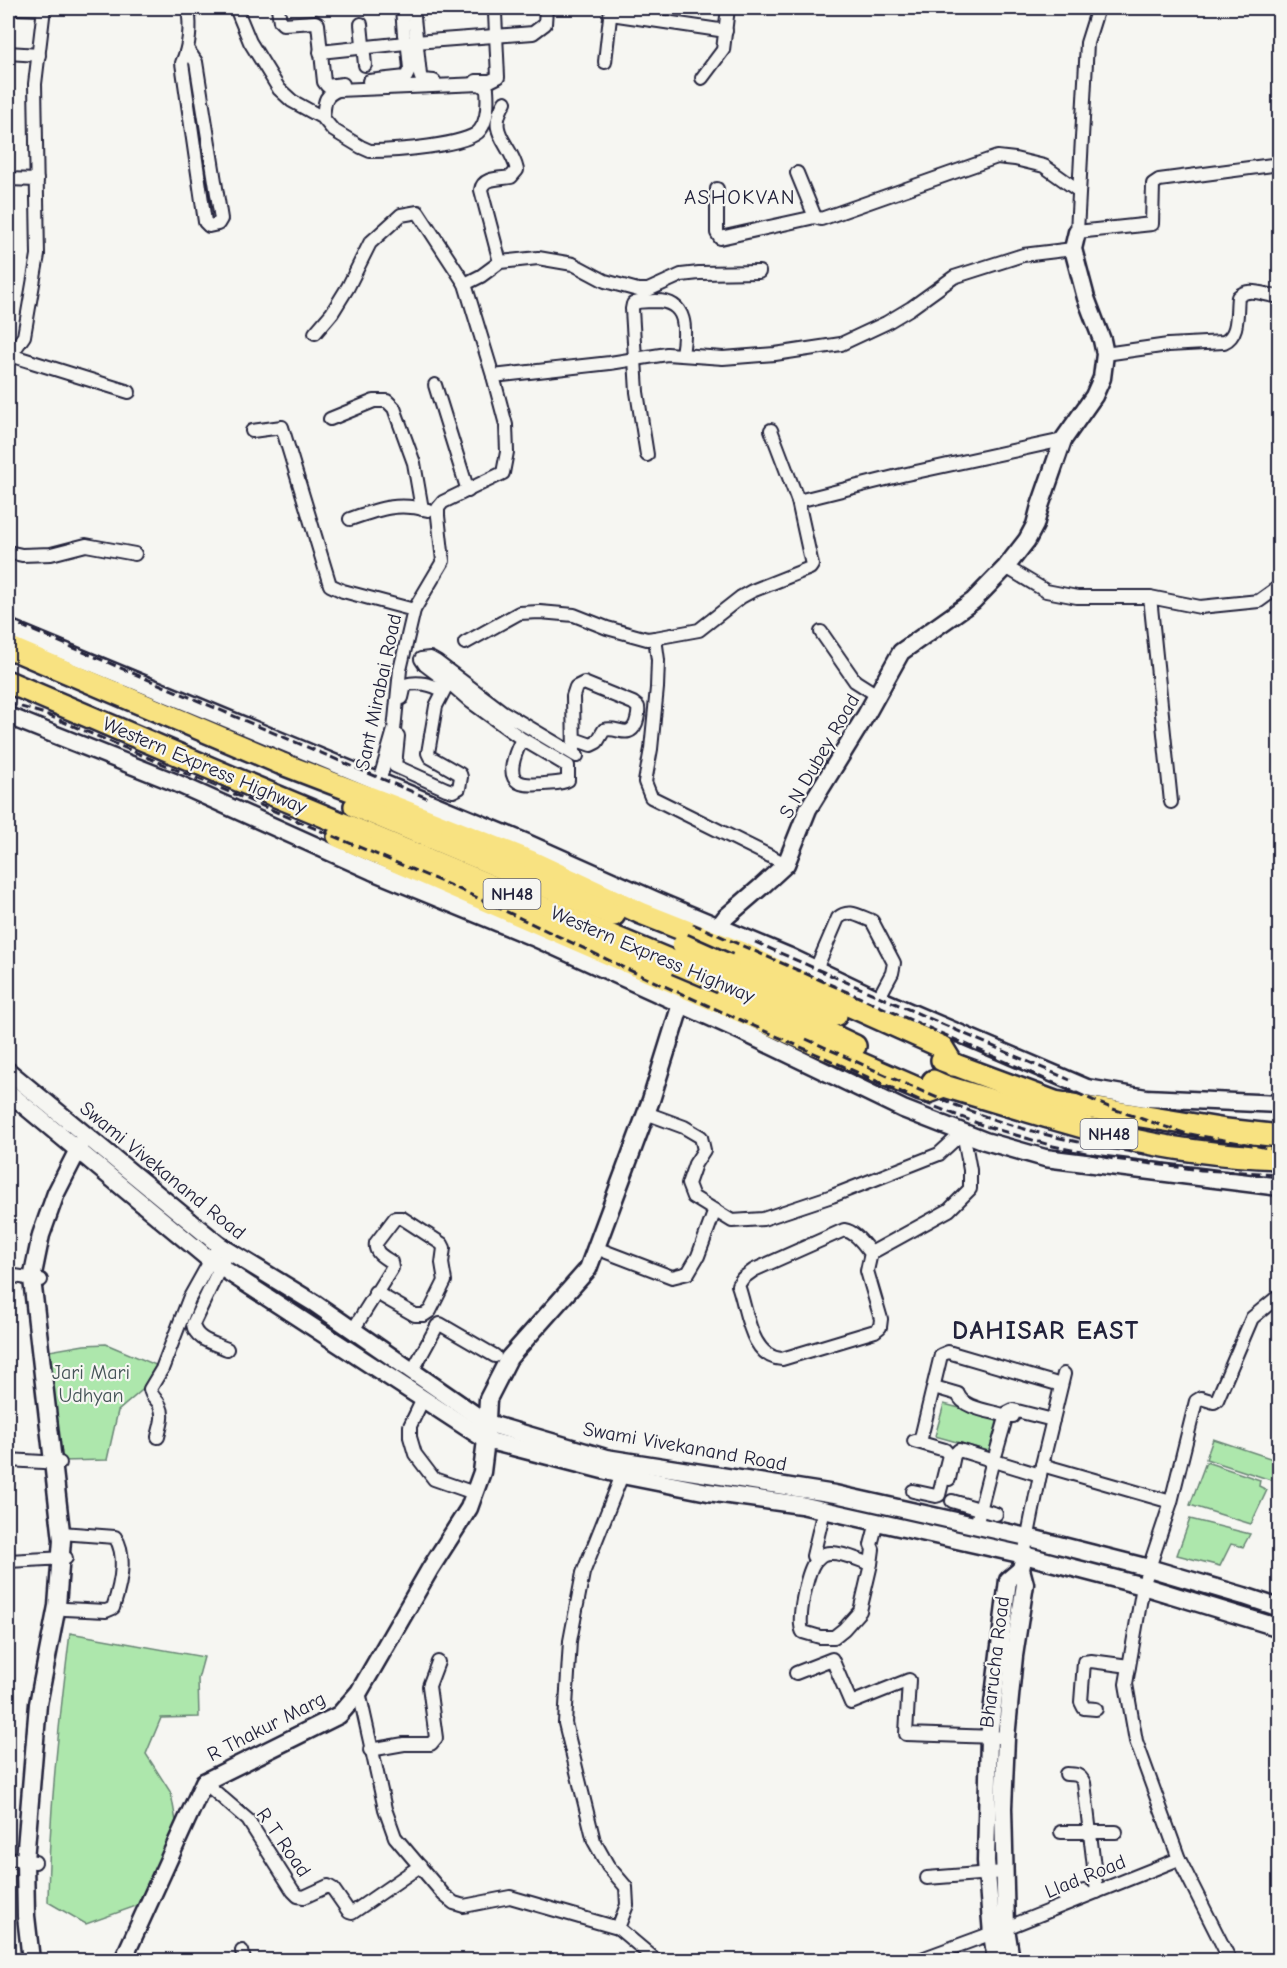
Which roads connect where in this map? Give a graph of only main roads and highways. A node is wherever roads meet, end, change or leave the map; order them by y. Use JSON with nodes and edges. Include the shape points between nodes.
{"nodes":[{"id":1,"x":8,"y":647,"type":"edge"},
{"id":2,"x":8,"y":660,"type":"edge"},
{"id":3,"x":8,"y":682,"type":"edge"},
{"id":4,"x":320,"y":790,"type":"junction"},
{"id":5,"x":399,"y":790,"type":"road end"},
{"id":6,"x":376,"y":791,"type":"junction"},
{"id":7,"x":303,"y":807,"type":"junction"},
{"id":8,"x":410,"y":813,"type":"junction"},
{"id":9,"x":679,"y":954,"type":"junction"},
{"id":10,"x":725,"y":974,"type":"junction"},
{"id":11,"x":953,"y":1065,"type":"junction"},
{"id":12,"x":944,"y":1086,"type":"junction"},
{"id":13,"x":1280,"y":1136,"type":"edge"},
{"id":14,"x":1280,"y":1158,"type":"edge"}],
"edges":[{"from":1,"to":6,"type":"highway","via":[[280,763]]},
{"from":2,"to":4,"type":"highway","name":"Western Express Highway","number":"NH48"},
{"from":3,"to":7,"type":"highway","name":"Western Express Highway","number":"NH48"},
{"from":4,"to":6,"type":"highway"},
{"from":4,"to":9,"type":"highway","name":"Western Express Highway","number":"NH48"},
{"from":5,"to":8,"type":"highway"},
{"from":6,"to":8,"type":"highway"},
{"from":7,"to":9,"type":"highway","name":"Western Express Highway","number":"NH48"},
{"from":7,"to":12,"type":"highway","via":[[339,837],[684,997],[928,1092]]},
{"from":8,"to":11,"type":"highway","via":[[530,861],[641,913],[713,933],[742,952],[846,1004],[942,1047]]},
{"from":9,"to":10,"type":"highway","name":"Western Express Highway","number":"NH48","bridge":true},
{"from":10,"to":11,"type":"highway","name":"Western Express Highway","number":"NH48"},
{"from":10,"to":12,"type":"highway","name":"Western Express Highway","number":"NH48","via":[[845,1041]]},
{"from":11,"to":13,"type":"highway","name":"Western Express Highway","number":"NH48","via":[[1055,1102]]},
{"from":12,"to":14,"type":"highway","name":"Western Express Highway","number":"NH48","via":[[1118,1136],[1186,1149]]}]}
